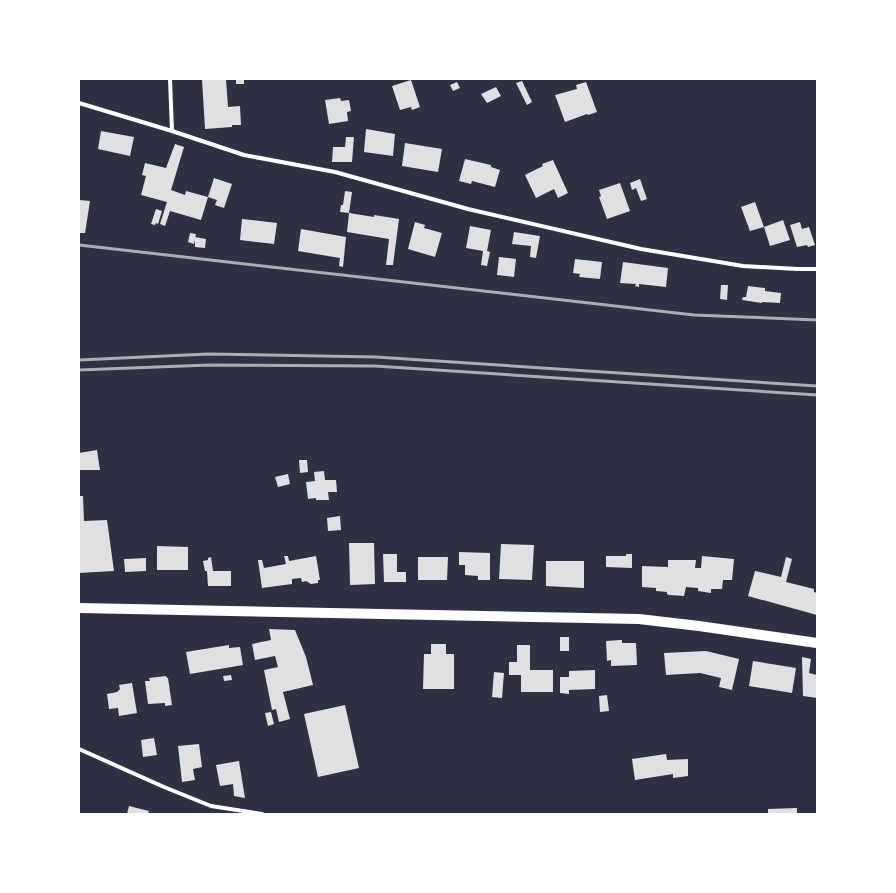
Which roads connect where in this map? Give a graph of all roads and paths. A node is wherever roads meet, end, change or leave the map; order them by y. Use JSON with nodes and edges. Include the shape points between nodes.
{"nodes":[{"id":1,"x":170,"y":79,"type":"edge"},
{"id":2,"x":79,"y":103,"type":"edge"},
{"id":3,"x":172,"y":131,"type":"junction"},
{"id":4,"x":817,"y":268,"type":"edge"},
{"id":5,"x":79,"y":608,"type":"edge"},
{"id":6,"x":817,"y":643,"type":"edge"},
{"id":7,"x":79,"y":749,"type":"edge"},
{"id":8,"x":262,"y":814,"type":"edge"}],
"edges":[{"from":1,"to":3,"type":"street"},
{"from":2,"to":3,"type":"street"},
{"from":3,"to":4,"type":"street","via":[[244,155],[335,172],[468,209],[640,250],[743,266]]},
{"from":5,"to":6,"type":"main road","via":[[640,619]]},
{"from":7,"to":8,"type":"street","via":[[211,806]]}]}
